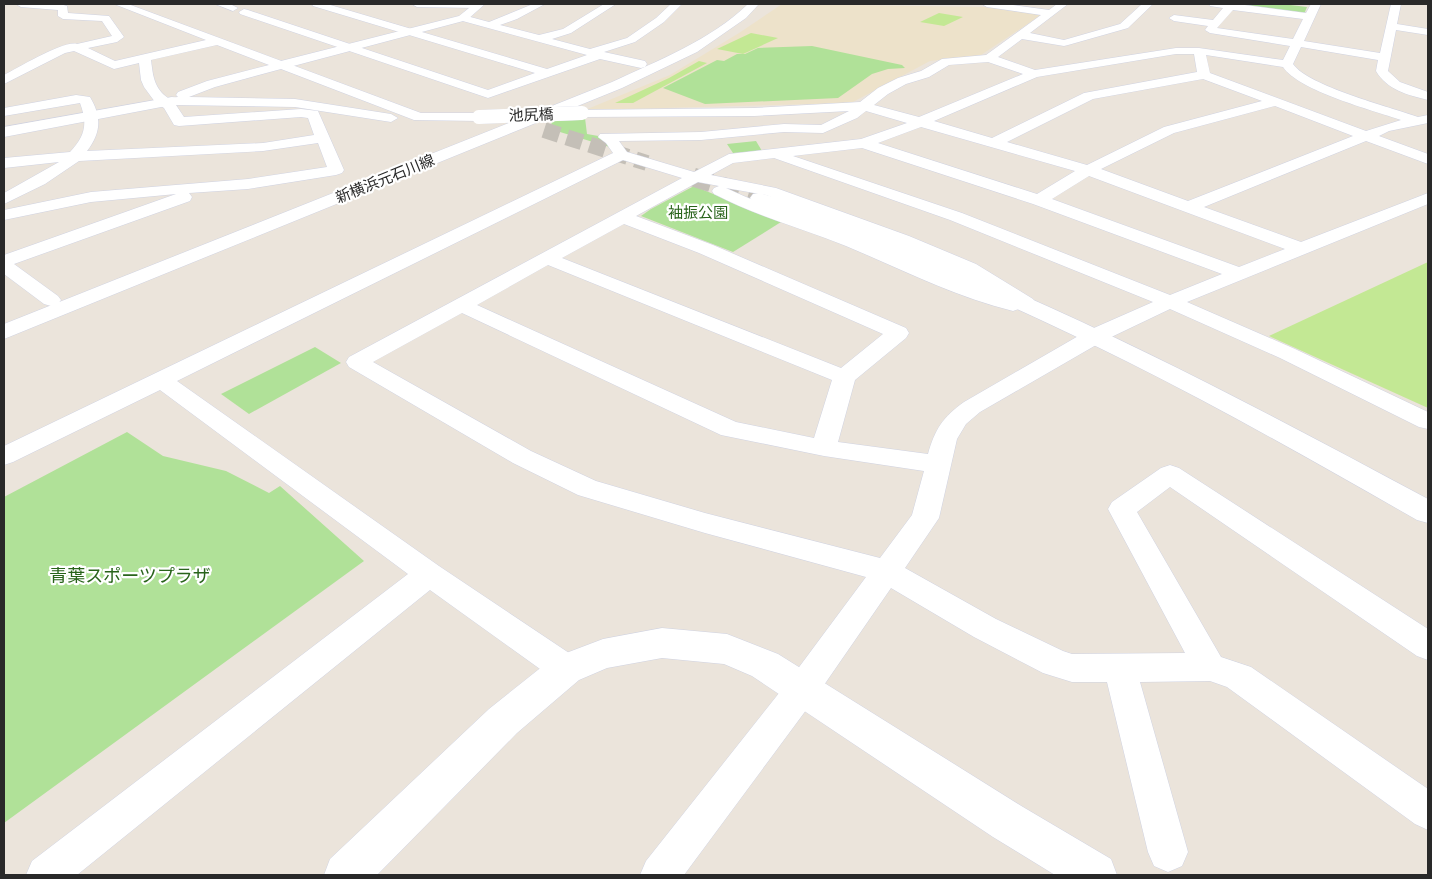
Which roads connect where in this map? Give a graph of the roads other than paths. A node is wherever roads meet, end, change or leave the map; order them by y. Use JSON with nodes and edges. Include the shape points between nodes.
{"nodes":[{"id":1,"x":22,"y":4,"type":"edge"},
{"id":2,"x":119,"y":4,"type":"edge"},
{"id":3,"x":220,"y":4,"type":"edge"},
{"id":4,"x":317,"y":4,"type":"edge"},
{"id":5,"x":479,"y":4,"type":"edge"},
{"id":6,"x":540,"y":4,"type":"edge"},
{"id":7,"x":611,"y":4,"type":"edge"},
{"id":8,"x":677,"y":4,"type":"edge"},
{"id":9,"x":754,"y":4,"type":"edge"},
{"id":10,"x":987,"y":4,"type":"edge"},
{"id":11,"x":1063,"y":4,"type":"edge"},
{"id":12,"x":1148,"y":4,"type":"edge"},
{"id":13,"x":1214,"y":4,"type":"edge"},
{"id":14,"x":1316,"y":4,"type":"edge"},
{"id":15,"x":1396,"y":4,"type":"edge"},
{"id":16,"x":1231,"y":5,"type":"edge"},
{"id":17,"x":415,"y":6,"type":"edge"},
{"id":18,"x":233,"y":8,"type":"dead end"},
{"id":19,"x":724,"y":9,"type":"dead end"},
{"id":20,"x":244,"y":12,"type":"dead end"},
{"id":21,"x":1050,"y":13,"type":"junction"},
{"id":22,"x":395,"y":14,"type":"dead end"},
{"id":23,"x":1176,"y":15,"type":"dead end"},
{"id":24,"x":1310,"y":16,"type":"junction"},
{"id":25,"x":464,"y":18,"type":"junction"},
{"id":26,"x":371,"y":20,"type":"junction"},
{"id":27,"x":1218,"y":21,"type":"junction"},
{"id":28,"x":490,"y":25,"type":"junction"},
{"id":29,"x":1391,"y":26,"type":"junction"},
{"id":30,"x":193,"y":32,"type":"junction"},
{"id":31,"x":411,"y":32,"type":"junction"},
{"id":32,"x":1428,"y":32,"type":"edge"},
{"id":33,"x":1020,"y":35,"type":"junction"},
{"id":34,"x":174,"y":36,"type":"dead end"},
{"id":35,"x":539,"y":39,"type":"junction"},
{"id":36,"x":218,"y":42,"type":"junction"},
{"id":37,"x":1296,"y":43,"type":"junction"},
{"id":38,"x":73,"y":46,"type":"junction"},
{"id":39,"x":128,"y":46,"type":"dead end"},
{"id":40,"x":350,"y":48,"type":"junction"},
{"id":41,"x":1199,"y":51,"type":"junction"},
{"id":42,"x":90,"y":54,"type":"junction"},
{"id":43,"x":595,"y":54,"type":"junction"},
{"id":44,"x":1385,"y":57,"type":"junction"},
{"id":45,"x":145,"y":58,"type":"junction"},
{"id":46,"x":989,"y":58,"type":"junction"},
{"id":47,"x":641,"y":64,"type":"junction"},
{"id":48,"x":1287,"y":64,"type":"junction"},
{"id":49,"x":282,"y":65,"type":"junction"},
{"id":50,"x":547,"y":73,"type":"junction"},
{"id":51,"x":1034,"y":74,"type":"junction"},
{"id":52,"x":1204,"y":75,"type":"junction"},
{"id":53,"x":310,"y":76,"type":"junction"},
{"id":54,"x":4,"y":80,"type":"edge"},
{"id":55,"x":221,"y":81,"type":"junction"},
{"id":56,"x":291,"y":82,"type":"dead end"},
{"id":57,"x":247,"y":86,"type":"dead end"},
{"id":58,"x":1428,"y":96,"type":"edge"},
{"id":59,"x":174,"y":99,"type":"junction"},
{"id":60,"x":1276,"y":102,"type":"junction"},
{"id":61,"x":864,"y":106,"type":"junction"},
{"id":62,"x":4,"y":112,"type":"edge"},
{"id":63,"x":92,"y":116,"type":"junction"},
{"id":64,"x":418,"y":117,"type":"junction"},
{"id":65,"x":179,"y":122,"type":"junction"},
{"id":66,"x":919,"y":122,"type":"junction"},
{"id":67,"x":1424,"y":122,"type":"edge"},
{"id":68,"x":522,"y":124,"type":"junction"},
{"id":69,"x":544,"y":130,"type":"tunnel mouth"},
{"id":70,"x":4,"y":132,"type":"edge"},
{"id":71,"x":1365,"y":136,"type":"junction"},
{"id":72,"x":324,"y":138,"type":"junction"},
{"id":73,"x":863,"y":143,"type":"junction"},
{"id":74,"x":994,"y":143,"type":"junction"},
{"id":75,"x":150,"y":152,"type":"junction"},
{"id":76,"x":770,"y":154,"type":"junction"},
{"id":77,"x":622,"y":155,"type":"junction"},
{"id":78,"x":74,"y":156,"type":"junction"},
{"id":79,"x":1428,"y":160,"type":"edge"},
{"id":80,"x":4,"y":163,"type":"edge"},
{"id":81,"x":1088,"y":170,"type":"junction"},
{"id":82,"x":694,"y":177,"type":"junction"},
{"id":83,"x":212,"y":186,"type":"junction"},
{"id":84,"x":759,"y":198,"type":"tunnel mouth"},
{"id":85,"x":1428,"y":198,"type":"edge"},
{"id":86,"x":4,"y":199,"type":"edge"},
{"id":87,"x":1039,"y":200,"type":"junction"},
{"id":88,"x":1189,"y":208,"type":"junction"},
{"id":89,"x":4,"y":215,"type":"edge"},
{"id":90,"x":622,"y":217,"type":"junction"},
{"id":91,"x":1302,"y":249,"type":"junction"},
{"id":92,"x":547,"y":258,"type":"junction"},
{"id":93,"x":4,"y":263,"type":"edge"},
{"id":94,"x":1240,"y":274,"type":"junction"},
{"id":95,"x":51,"y":300,"type":"junction"},
{"id":96,"x":1169,"y":302,"type":"junction"},
{"id":97,"x":461,"y":305,"type":"junction"},
{"id":98,"x":1033,"y":308,"type":"junction"},
{"id":99,"x":4,"y":319,"type":"edge"},
{"id":100,"x":4,"y":332,"type":"edge"},
{"id":101,"x":1095,"y":336,"type":"junction"},
{"id":102,"x":844,"y":377,"type":"junction"},
{"id":103,"x":160,"y":379,"type":"junction"},
{"id":104,"x":1428,"y":421,"type":"edge"},
{"id":105,"x":824,"y":448,"type":"junction"},
{"id":106,"x":4,"y":456,"type":"edge"},
{"id":107,"x":937,"y":464,"type":"junction"},
{"id":108,"x":1428,"y":512,"type":"edge"},
{"id":109,"x":888,"y":572,"type":"junction"},
{"id":110,"x":429,"y":574,"type":"junction"},
{"id":111,"x":1428,"y":646,"type":"edge"},
{"id":112,"x":1210,"y":667,"type":"junction"},
{"id":113,"x":566,"y":669,"type":"junction"},
{"id":114,"x":1120,"y":669,"type":"junction"},
{"id":115,"x":803,"y":688,"type":"junction"},
{"id":116,"x":1428,"y":811,"type":"edge"},
{"id":117,"x":1168,"y":852,"type":"dead end"},
{"id":118,"x":46,"y":875,"type":"edge"},
{"id":119,"x":346,"y":875,"type":"edge"},
{"id":120,"x":660,"y":875,"type":"edge"},
{"id":121,"x":1095,"y":875,"type":"edge"}],
"edges":[{"from":1,"to":38,"type":"street","via":[[60,7],[63,8],[63,16],[104,18],[118,37]]},
{"from":2,"to":30,"type":"street"},
{"from":3,"to":18,"type":"street"},
{"from":4,"to":26,"type":"street"},
{"from":5,"to":17,"type":"street"},
{"from":5,"to":25,"type":"street"},
{"from":6,"to":28,"type":"street"},
{"from":7,"to":35,"type":"street","via":[[567,31]]},
{"from":8,"to":43,"type":"street","via":[[631,40]]},
{"from":9,"to":68,"type":"street","name":"新横浜元石川線","via":[[742,16],[693,49]]},
{"from":10,"to":21,"type":"street"},
{"from":11,"to":21,"type":"street"},
{"from":12,"to":33,"type":"street","via":[[1124,26],[1064,43]]},
{"from":13,"to":16,"type":"street"},
{"from":14,"to":24,"type":"street"},
{"from":15,"to":29,"type":"street"},
{"from":16,"to":24,"type":"street"},
{"from":16,"to":27,"type":"street"},
{"from":19,"to":47,"type":"street","name":"新横浜元石川線","via":[[705,27]]},
{"from":20,"to":40,"type":"street"},
{"from":21,"to":33,"type":"street"},
{"from":22,"to":26,"type":"street"},
{"from":23,"to":27,"type":"street"},
{"from":24,"to":37,"type":"street"},
{"from":25,"to":28,"type":"street"},
{"from":25,"to":31,"type":"street"},
{"from":26,"to":31,"type":"street"},
{"from":27,"to":37,"type":"street","via":[[1210,30]]},
{"from":28,"to":35,"type":"street"},
{"from":29,"to":32,"type":"street"},
{"from":29,"to":44,"type":"street"},
{"from":30,"to":34,"type":"street"},
{"from":30,"to":36,"type":"street"},
{"from":31,"to":40,"type":"street"},
{"from":31,"to":50,"type":"street"},
{"from":33,"to":46,"type":"street"},
{"from":35,"to":43,"type":"street"},
{"from":36,"to":45,"type":"street"},
{"from":36,"to":49,"type":"street"},
{"from":37,"to":44,"type":"street"},
{"from":37,"to":48,"type":"street"},
{"from":38,"to":42,"type":"street"},
{"from":38,"to":54,"type":"street"},
{"from":39,"to":42,"type":"street"},
{"from":40,"to":49,"type":"street"},
{"from":40,"to":50,"type":"street","via":[[488,94]]},
{"from":41,"to":48,"type":"street"},
{"from":41,"to":51,"type":"street"},
{"from":41,"to":52,"type":"street"},
{"from":42,"to":45,"type":"street","via":[[114,66]]},
{"from":43,"to":47,"type":"street"},
{"from":43,"to":50,"type":"street"},
{"from":44,"to":58,"type":"street","via":[[1382,71],[1385,78]]},
{"from":45,"to":59,"type":"street","via":[[150,87],[160,99]]},
{"from":46,"to":51,"type":"street"},
{"from":46,"to":61,"type":"street","via":[[946,62],[883,91]]},
{"from":47,"to":95,"type":"street","name":"新横浜元石川線"},
{"from":48,"to":67,"type":"street","via":[[1293,73],[1314,85]]},
{"from":49,"to":53,"type":"street"},
{"from":49,"to":55,"type":"street"},
{"from":51,"to":66,"type":"street"},
{"from":52,"to":60,"type":"street"},
{"from":52,"to":74,"type":"street","via":[[1089,96]]},
{"from":53,"to":56,"type":"street"},
{"from":53,"to":64,"type":"street"},
{"from":55,"to":57,"type":"street"},
{"from":55,"to":59,"type":"street"},
{"from":59,"to":63,"type":"street"},
{"from":59,"to":64,"type":"street","name":"池尻橋","via":[[295,103],[384,118]]},
{"from":59,"to":65,"type":"street"},
{"from":60,"to":71,"type":"street"},
{"from":60,"to":81,"type":"street","via":[[1169,130]]},
{"from":61,"to":64,"type":"street","name":"池尻橋","bridge":true,"via":[[754,112]]},
{"from":61,"to":66,"type":"street","name":"池尻橋"},
{"from":61,"to":77,"type":"street","via":[[823,128],[784,128],[701,136],[605,137]]},
{"from":62,"to":63,"type":"street","via":[[76,99],[85,100]]},
{"from":63,"to":70,"type":"street"},
{"from":63,"to":78,"type":"street","via":[[91,135]]},
{"from":65,"to":72,"type":"street","via":[[313,114]]},
{"from":65,"to":75,"type":"street"},
{"from":66,"to":73,"type":"street"},
{"from":66,"to":74,"type":"street","name":"池尻橋"},
{"from":67,"to":71,"type":"street","via":[[1385,128]]},
{"from":68,"to":69,"type":"street"},
{"from":68,"to":100,"type":"street","name":"新横浜元石川線"},
{"from":71,"to":79,"type":"street"},
{"from":71,"to":88,"type":"street"},
{"from":72,"to":75,"type":"street","via":[[263,147]]},
{"from":72,"to":83,"type":"street","via":[[336,170],[274,181]]},
{"from":73,"to":76,"type":"street"},
{"from":73,"to":87,"type":"street"},
{"from":74,"to":81,"type":"street","name":"池尻橋"},
{"from":75,"to":78,"type":"street"},
{"from":76,"to":82,"type":"street","via":[[729,159]]},
{"from":76,"to":96,"type":"street","via":[[936,208]]},
{"from":77,"to":82,"type":"street"},
{"from":77,"to":103,"type":"street"},
{"from":78,"to":80,"type":"street"},
{"from":78,"to":86,"type":"street","via":[[45,177]]},
{"from":81,"to":87,"type":"street"},
{"from":81,"to":88,"type":"street","name":"池尻橋"},
{"from":82,"to":90,"type":"street"},
{"from":82,"to":98,"type":"street","via":[[746,204],[850,241],[951,284],[1007,304]]},
{"from":83,"to":89,"type":"street","via":[[99,196]]},
{"from":83,"to":93,"type":"street"},
{"from":84,"to":98,"type":"street","via":[[934,264]]},
{"from":85,"to":91,"type":"street"},
{"from":87,"to":94,"type":"street"},
{"from":88,"to":91,"type":"street","name":"池尻橋"},
{"from":90,"to":92,"type":"street"},
{"from":90,"to":102,"type":"street","via":[[706,249],[898,333]]},
{"from":91,"to":94,"type":"street"},
{"from":92,"to":97,"type":"street"},
{"from":92,"to":102,"type":"street"},
{"from":93,"to":95,"type":"street"},
{"from":94,"to":96,"type":"street"},
{"from":95,"to":99,"type":"street","name":"新横浜元石川線"},
{"from":96,"to":101,"type":"street"},
{"from":96,"to":104,"type":"street"},
{"from":97,"to":105,"type":"street","via":[[730,428]]},
{"from":97,"to":109,"type":"street","via":[[358,362],[522,457],[587,488]]},
{"from":98,"to":101,"type":"street"},
{"from":101,"to":107,"type":"street","via":[[956,419],[944,439]]},
{"from":101,"to":108,"type":"street"},
{"from":102,"to":105,"type":"street"},
{"from":103,"to":106,"type":"street"},
{"from":103,"to":110,"type":"street"},
{"from":105,"to":107,"type":"street"},
{"from":107,"to":109,"type":"street","via":[[925,518]]},
{"from":109,"to":114,"type":"street","via":[[985,628],[1055,663],[1072,668]]},
{"from":109,"to":115,"type":"street"},
{"from":110,"to":113,"type":"street"},
{"from":110,"to":118,"type":"street"},
{"from":111,"to":112,"type":"street","via":[[1170,474],[1122,509]]},
{"from":112,"to":114,"type":"street"},
{"from":112,"to":116,"type":"street","via":[[1239,677]]},
{"from":113,"to":115,"type":"street","via":[[603,654],[662,643],[727,650],[765,665]]},
{"from":113,"to":119,"type":"street","via":[[503,721]]},
{"from":114,"to":117,"type":"street"},
{"from":115,"to":120,"type":"street"},
{"from":115,"to":121,"type":"street"}]}
